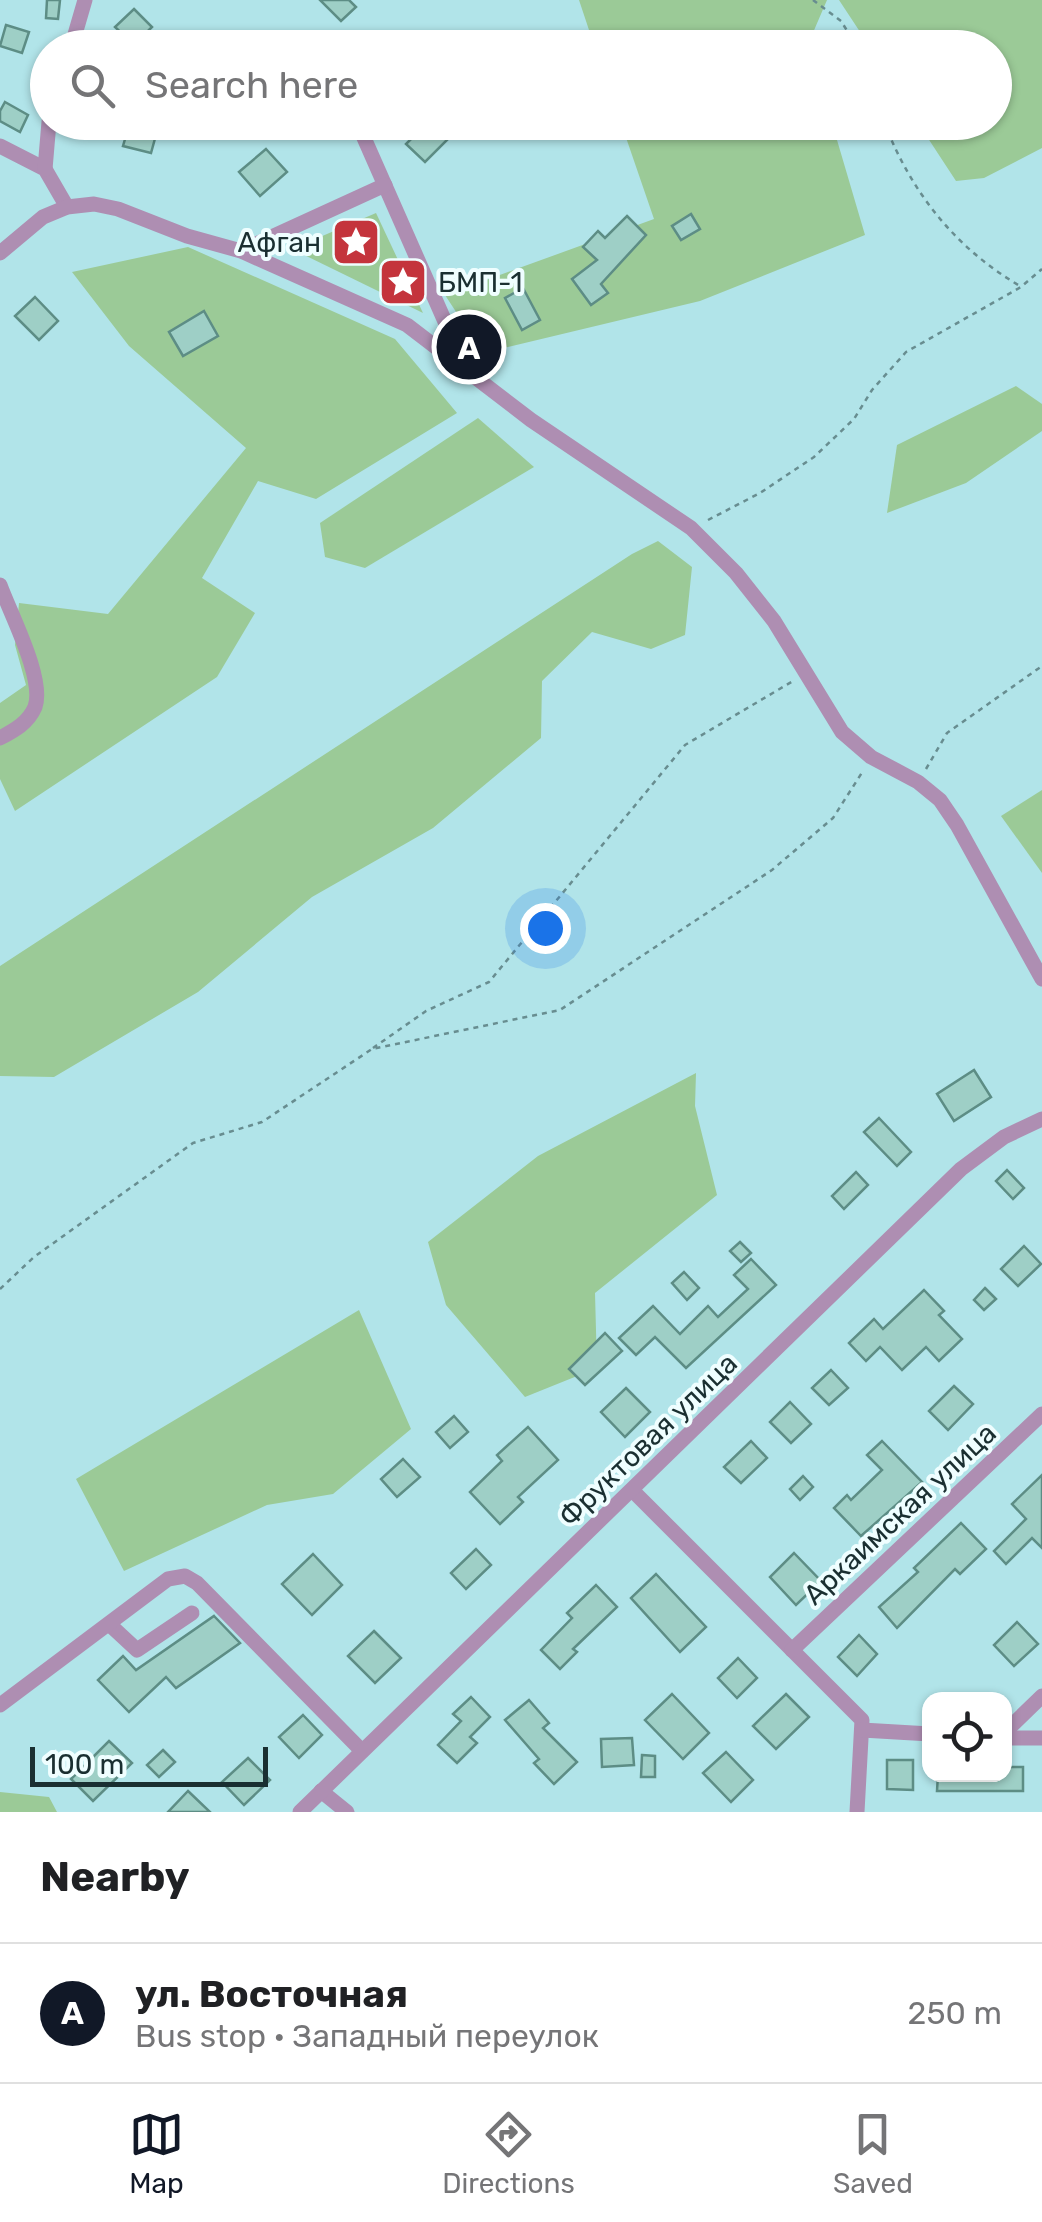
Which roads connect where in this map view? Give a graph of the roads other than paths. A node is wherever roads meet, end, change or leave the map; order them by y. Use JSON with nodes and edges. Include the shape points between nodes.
{"nodes":[{"id":1,"x":85,"y":0,"type":"edge"},
{"id":2,"x":76,"y":30,"type":"edge"},
{"id":3,"x":47,"y":140,"type":"edge"},
{"id":4,"x":365,"y":140,"type":"edge"},
{"id":5,"x":0,"y":146,"type":"edge"},
{"id":6,"x":45,"y":169,"type":"junction"},
{"id":7,"x":385,"y":185,"type":"junction"},
{"id":8,"x":67,"y":207,"type":"junction"},
{"id":9,"x":240,"y":251,"type":"junction"},
{"id":10,"x":0,"y":253,"type":"edge"},
{"id":11,"x":467,"y":370,"type":"junction"},
{"id":12,"x":0,"y":585,"type":"edge"},
{"id":13,"x":0,"y":738,"type":"edge"},
{"id":14,"x":1042,"y":978,"type":"edge"},
{"id":15,"x":1042,"y":1119,"type":"edge"},
{"id":16,"x":1042,"y":1414,"type":"edge"},
{"id":17,"x":633,"y":1492,"type":"junction"},
{"id":18,"x":192,"y":1613,"type":"dead end"},
{"id":19,"x":109,"y":1624,"type":"junction"},
{"id":20,"x":792,"y":1650,"type":"junction"},
{"id":21,"x":1042,"y":1696,"type":"edge"},
{"id":22,"x":0,"y":1706,"type":"edge"},
{"id":23,"x":862,"y":1725,"type":"junction"},
{"id":24,"x":1012,"y":1728,"type":"edge"},
{"id":25,"x":922,"y":1733,"type":"edge"},
{"id":26,"x":1012,"y":1736,"type":"edge"},
{"id":27,"x":1042,"y":1738,"type":"edge"},
{"id":28,"x":362,"y":1751,"type":"junction"},
{"id":29,"x":321,"y":1791,"type":"junction"},
{"id":30,"x":300,"y":1812,"type":"edge"},
{"id":31,"x":347,"y":1812,"type":"edge"},
{"id":32,"x":858,"y":1812,"type":"edge"}],
"edges":[{"from":1,"to":2,"type":"street"},
{"from":3,"to":6,"type":"street"},
{"from":4,"to":7,"type":"street"},
{"from":5,"to":6,"type":"street"},
{"from":6,"to":8,"type":"street"},
{"from":7,"to":9,"type":"street"},
{"from":7,"to":11,"type":"street"},
{"from":8,"to":9,"type":"street","via":[[118,209]]},
{"from":8,"to":10,"type":"street","via":[[43,217]]},
{"from":9,"to":11,"type":"street","via":[[407,325]]},
{"from":11,"to":14,"type":"street","via":[[691,528],[736,573],[842,732],[940,800]]},
{"from":12,"to":13,"type":"street","via":[[36,680],[36,705],[22,726]]},
{"from":15,"to":17,"type":"street","name":"Фруктовая улица","via":[[961,1169]]},
{"from":16,"to":20,"type":"street","name":"Аркаимская улица"},
{"from":17,"to":20,"type":"street"},
{"from":17,"to":28,"type":"street","name":"Фруктовая улица"},
{"from":18,"to":19,"type":"street","via":[[138,1650]]},
{"from":19,"to":22,"type":"street"},
{"from":19,"to":28,"type":"street","via":[[168,1579],[197,1582]]},
{"from":20,"to":23,"type":"street"},
{"from":21,"to":24,"type":"street"},
{"from":23,"to":25,"type":"street"},
{"from":23,"to":32,"type":"street"},
{"from":26,"to":27,"type":"street"},
{"from":28,"to":29,"type":"street","name":"Фруктовая улица"},
{"from":29,"to":30,"type":"street","name":"Фруктовая улица"},
{"from":29,"to":31,"type":"street"}]}
